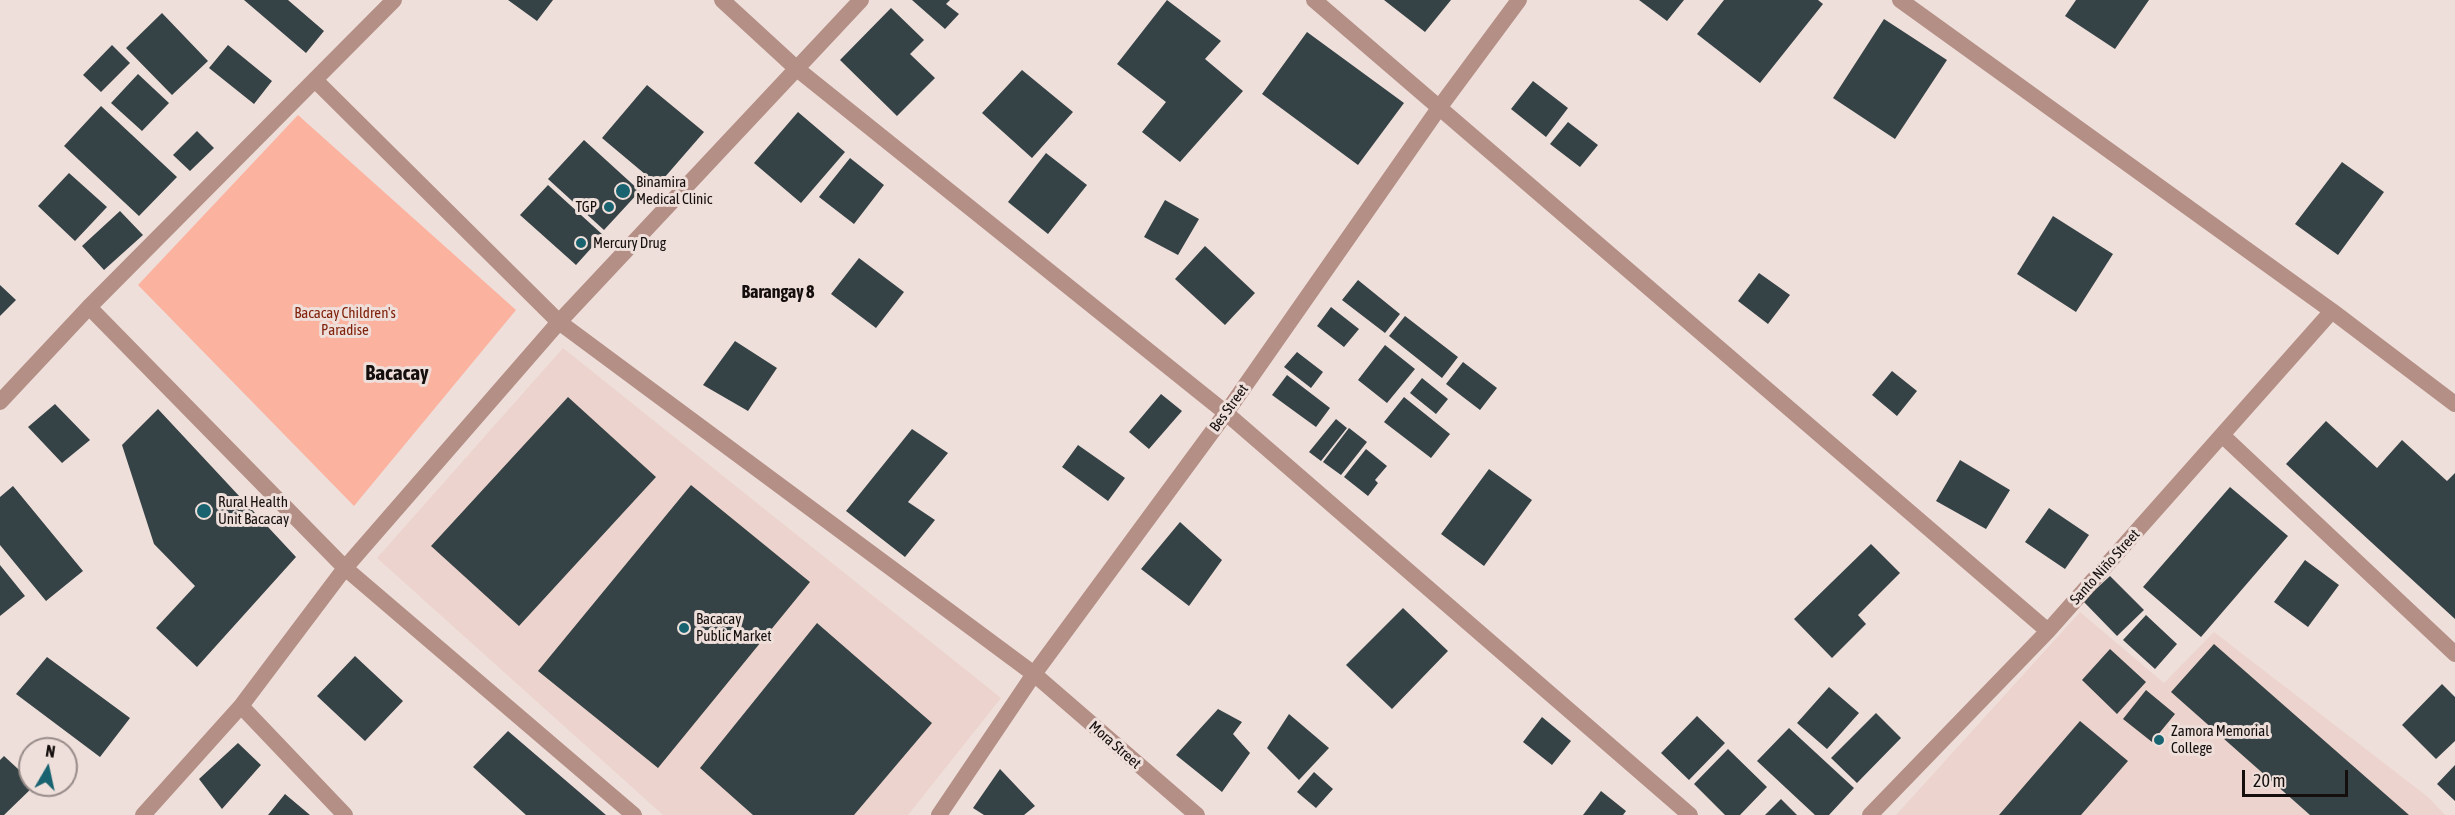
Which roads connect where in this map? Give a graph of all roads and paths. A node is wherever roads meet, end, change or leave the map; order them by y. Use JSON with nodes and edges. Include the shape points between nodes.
{"nodes":[{"id":1,"x":394,"y":0,"type":"edge"},
{"id":2,"x":722,"y":0,"type":"edge"},
{"id":3,"x":861,"y":0,"type":"edge"},
{"id":4,"x":1314,"y":0,"type":"edge"},
{"id":5,"x":1519,"y":0,"type":"edge"},
{"id":6,"x":1900,"y":0,"type":"edge"},
{"id":7,"x":797,"y":69,"type":"junction"},
{"id":8,"x":315,"y":80,"type":"junction"},
{"id":9,"x":1439,"y":108,"type":"junction"},
{"id":10,"x":89,"y":307,"type":"junction"},
{"id":11,"x":2332,"y":311,"type":"junction"},
{"id":12,"x":560,"y":322,"type":"junction"},
{"id":13,"x":0,"y":402,"type":"edge"},
{"id":14,"x":2455,"y":404,"type":"edge"},
{"id":15,"x":1226,"y":413,"type":"junction"},
{"id":16,"x":2222,"y":435,"type":"junction"},
{"id":17,"x":345,"y":568,"type":"junction"},
{"id":18,"x":2049,"y":631,"type":"junction"},
{"id":19,"x":2455,"y":654,"type":"edge"},
{"id":20,"x":1034,"y":674,"type":"junction"},
{"id":21,"x":241,"y":706,"type":"junction"},
{"id":22,"x":142,"y":815,"type":"edge"},
{"id":23,"x":345,"y":815,"type":"edge"},
{"id":24,"x":634,"y":815,"type":"edge"},
{"id":25,"x":939,"y":815,"type":"edge"},
{"id":26,"x":1197,"y":815,"type":"edge"},
{"id":27,"x":1690,"y":815,"type":"edge"},
{"id":28,"x":1870,"y":815,"type":"edge"}],
"edges":[{"from":1,"to":8,"type":"street"},
{"from":2,"to":7,"type":"street"},
{"from":3,"to":7,"type":"street"},
{"from":4,"to":9,"type":"street"},
{"from":5,"to":9,"type":"street","name":"Bes Street"},
{"from":6,"to":11,"type":"street"},
{"from":7,"to":12,"type":"street"},
{"from":7,"to":15,"type":"street"},
{"from":8,"to":10,"type":"street"},
{"from":8,"to":12,"type":"street","name":"Mora Street"},
{"from":9,"to":15,"type":"street","name":"Bes Street"},
{"from":9,"to":18,"type":"street"},
{"from":10,"to":13,"type":"street"},
{"from":10,"to":17,"type":"street"},
{"from":11,"to":14,"type":"street"},
{"from":11,"to":16,"type":"street","name":"Santo Niño Street"},
{"from":12,"to":17,"type":"street"},
{"from":12,"to":20,"type":"street","name":"Mora Street"},
{"from":15,"to":20,"type":"street","name":"Bes Street"},
{"from":15,"to":27,"type":"street"},
{"from":16,"to":18,"type":"street","name":"Santo Niño Street"},
{"from":16,"to":19,"type":"street"},
{"from":17,"to":21,"type":"street"},
{"from":17,"to":24,"type":"street"},
{"from":18,"to":28,"type":"street","name":"Santo Niño Street"},
{"from":20,"to":25,"type":"street","name":"Bes Street"},
{"from":20,"to":26,"type":"street","name":"Mora Street"},
{"from":21,"to":22,"type":"street"},
{"from":21,"to":23,"type":"street"}]}
